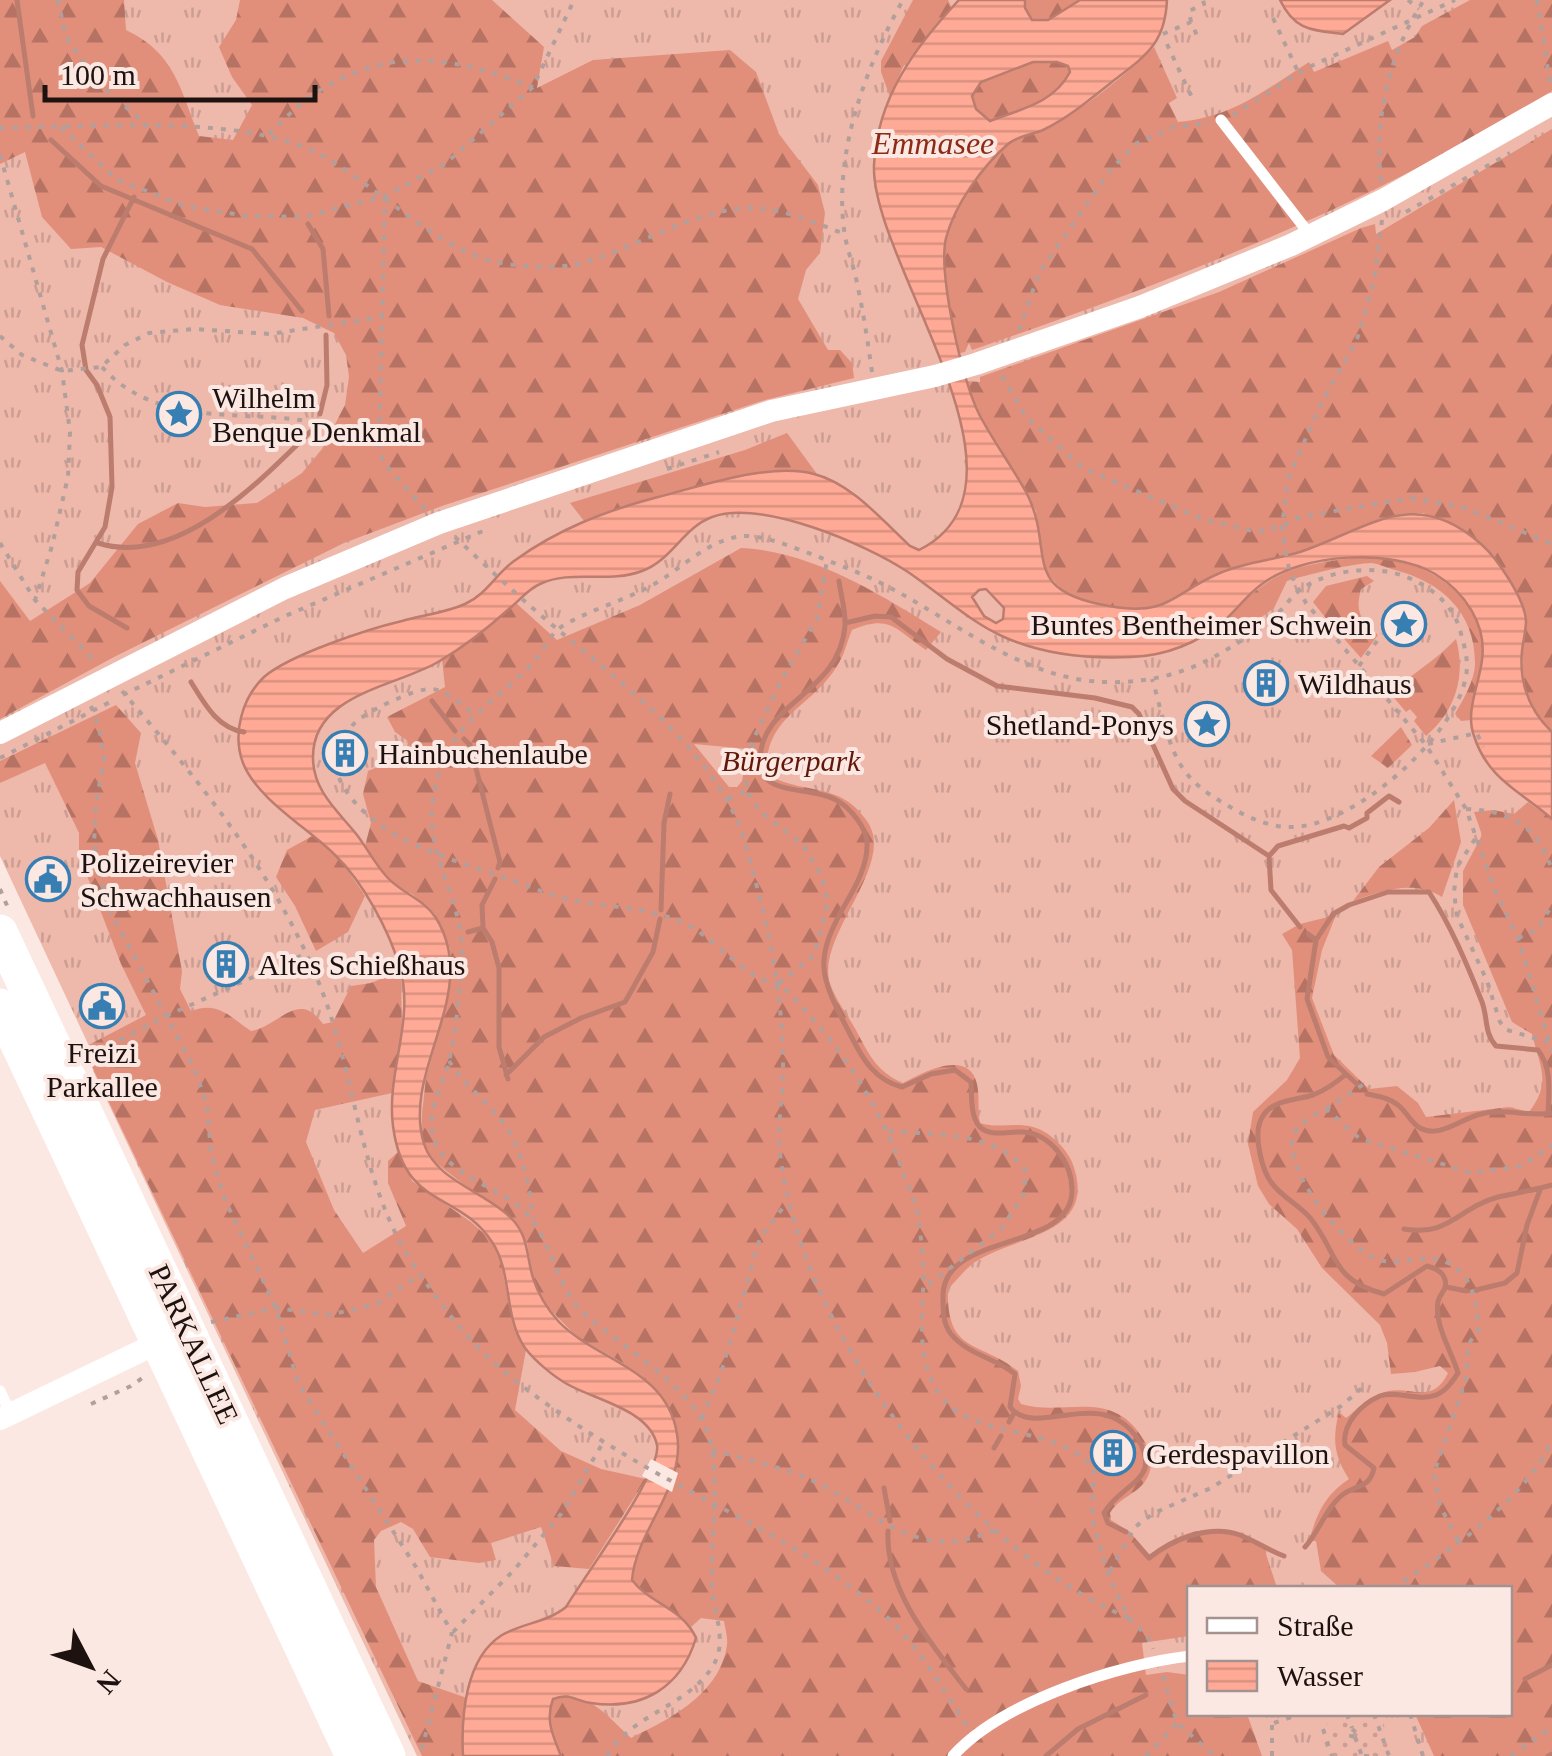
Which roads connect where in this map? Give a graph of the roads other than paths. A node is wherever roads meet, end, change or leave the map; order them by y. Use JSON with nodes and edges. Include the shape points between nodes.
{"nodes":[{"id":1,"x":1552,"y":104,"type":"edge"},
{"id":2,"x":1225,"y":119,"type":"road end"},
{"id":3,"x":1310,"y":236,"type":"junction"},
{"id":4,"x":0,"y":732,"type":"edge"},
{"id":5,"x":0,"y":932,"type":"edge"},
{"id":6,"x":0,"y":1006,"type":"edge"},
{"id":7,"x":174,"y":1343,"type":"junction"},
{"id":8,"x":0,"y":1391,"type":"edge"},
{"id":9,"x":5,"y":1416,"type":"edge"},
{"id":10,"x":1187,"y":1656,"type":"edge"},
{"id":11,"x":354,"y":1756,"type":"edge"},
{"id":12,"x":388,"y":1756,"type":"edge"},
{"id":13,"x":953,"y":1756,"type":"edge"}],
"edges":[{"from":1,"to":3,"type":"street"},
{"from":2,"to":3,"type":"lane"},
{"from":3,"to":4,"type":"street","via":[[1140,307],[985,361],[771,411],[440,523],[284,588]]},
{"from":5,"to":7,"type":"main road","name":"PARKALLEE"},
{"from":6,"to":7,"type":"main road","name":"PARKALLEE"},
{"from":7,"to":9,"type":"street"},
{"from":7,"to":11,"type":"main road","name":"PARKALLEE"},
{"from":7,"to":12,"type":"main road","name":"PARKALLEE"},
{"from":8,"to":9,"type":"lane"},
{"from":10,"to":13,"type":"lane","via":[[1057,1692],[973,1735]]}]}
